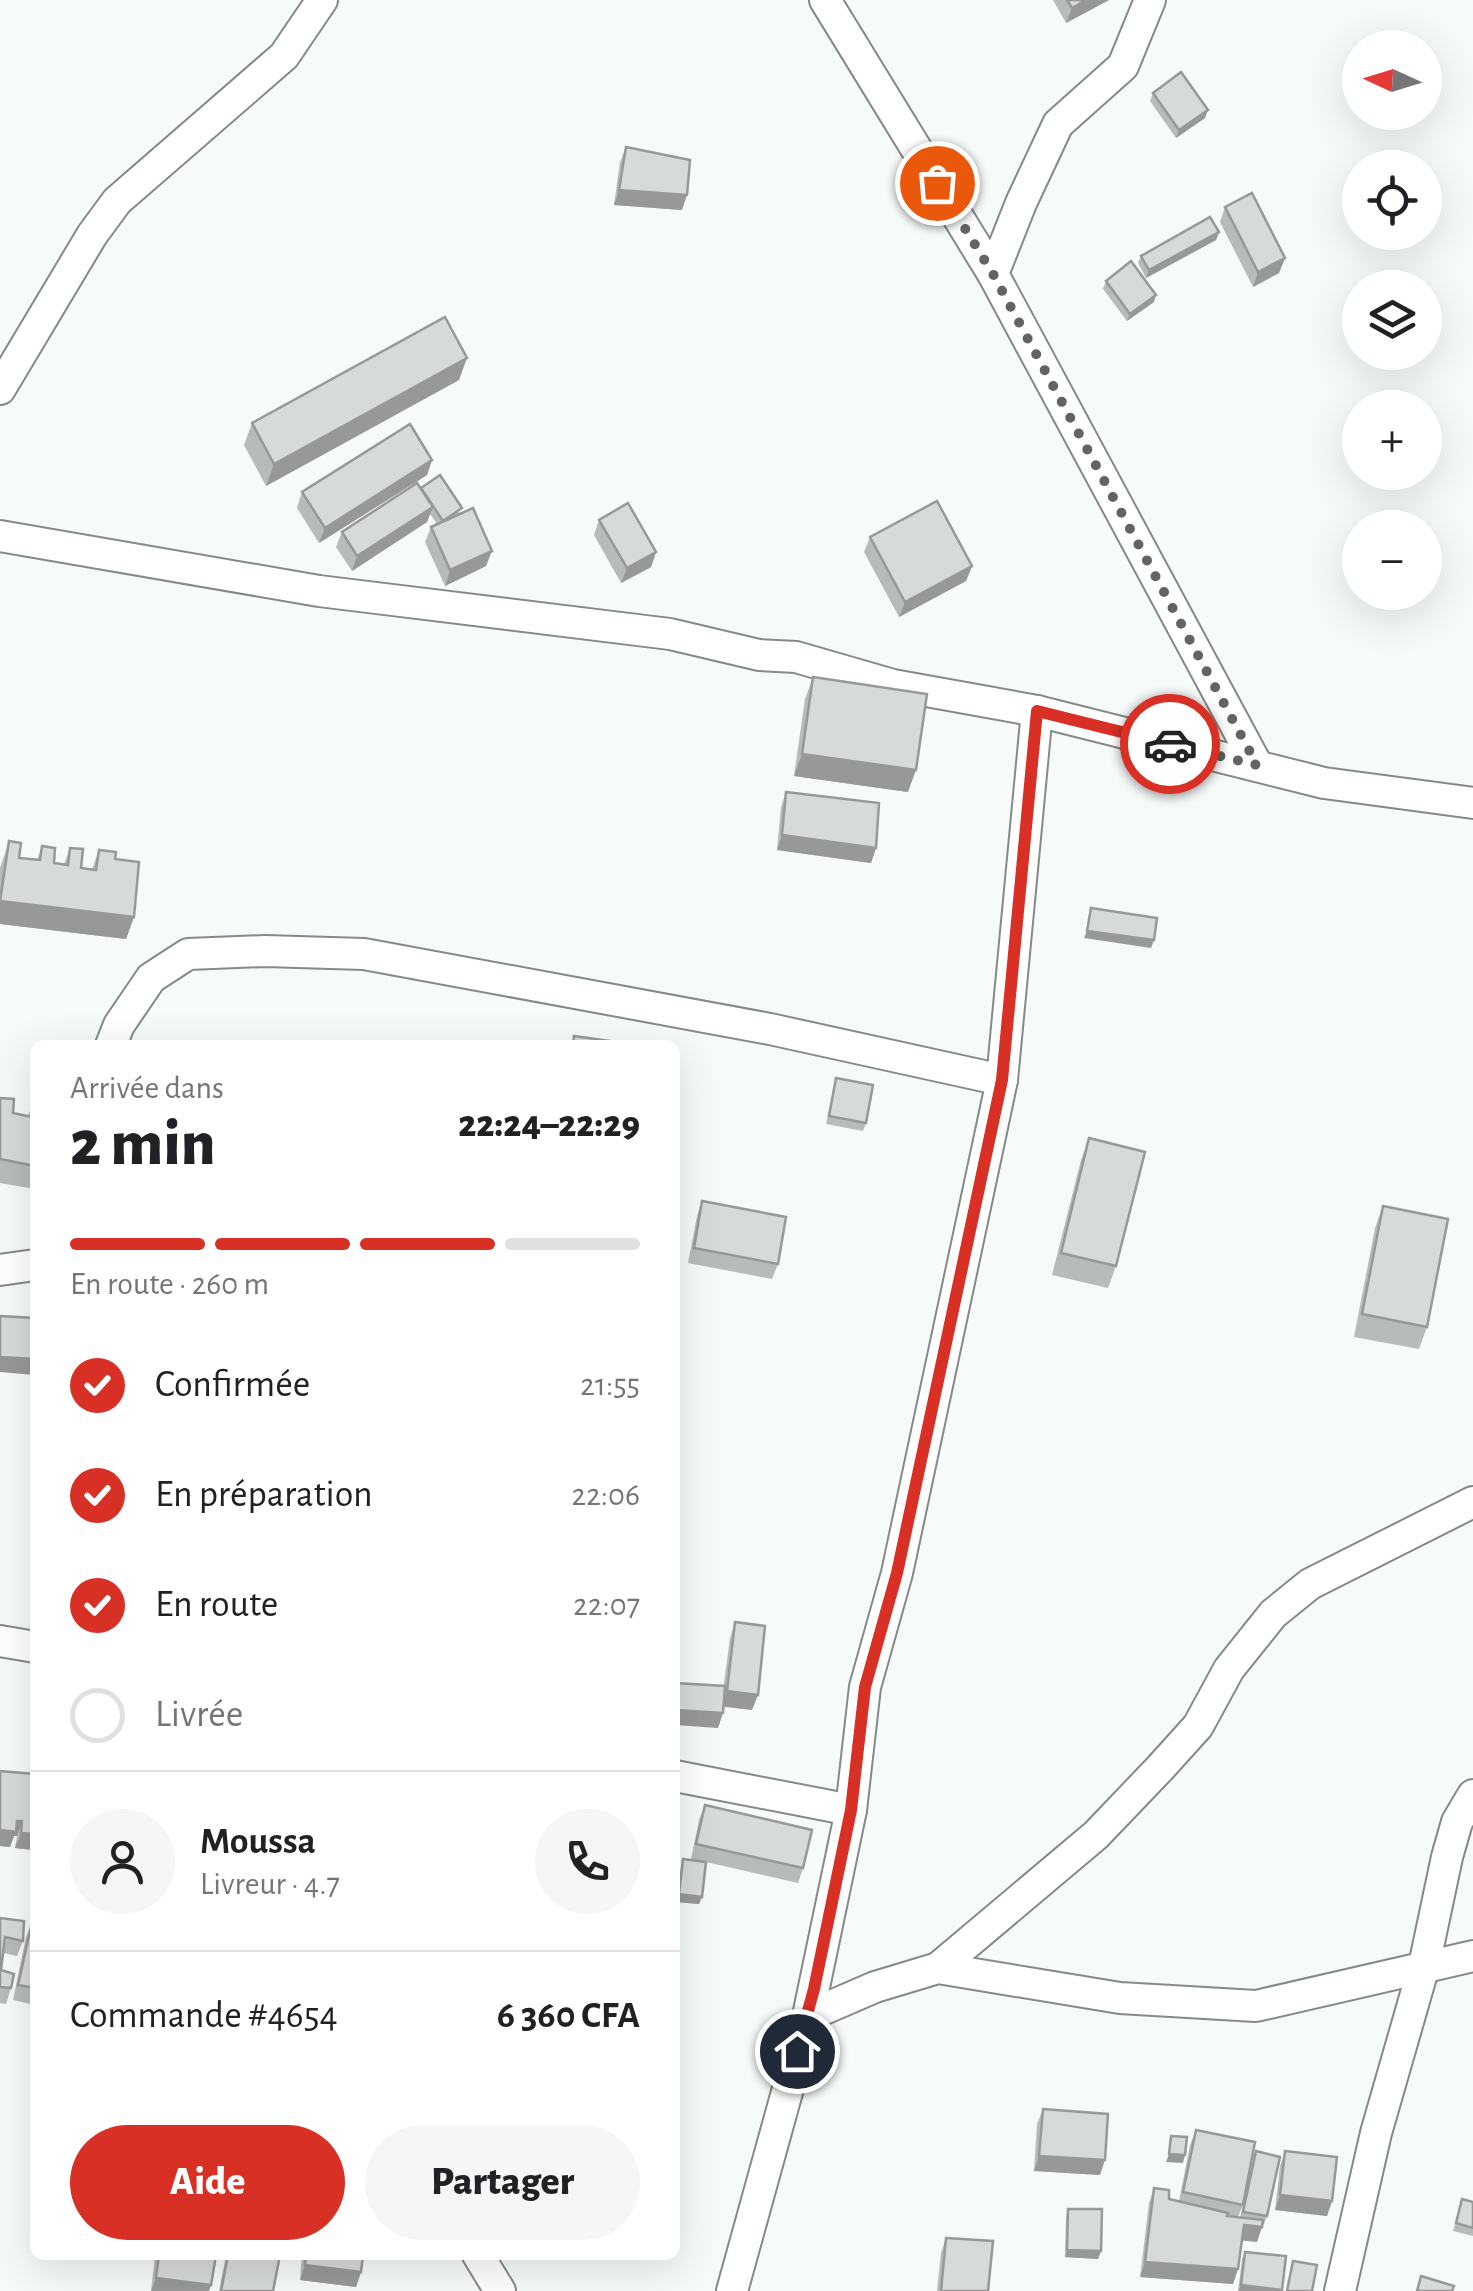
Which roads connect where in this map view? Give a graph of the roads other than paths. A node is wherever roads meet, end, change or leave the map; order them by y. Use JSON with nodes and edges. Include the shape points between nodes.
{"nodes":[{"id":1,"x":322,"y":0,"type":"edge"},
{"id":2,"x":826,"y":0,"type":"edge"},
{"id":3,"x":1150,"y":0,"type":"edge"},
{"id":4,"x":993,"y":274,"type":"junction"},
{"id":5,"x":0,"y":389,"type":"edge"},
{"id":6,"x":0,"y":536,"type":"edge"},
{"id":7,"x":1037,"y":711,"type":"junction"},
{"id":8,"x":1257,"y":765,"type":"junction"},
{"id":9,"x":1473,"y":803,"type":"edge"},
{"id":10,"x":112,"y":1040,"type":"edge"},
{"id":11,"x":1002,"y":1080,"type":"junction"},
{"id":12,"x":30,"y":1266,"type":"edge"},
{"id":13,"x":0,"y":1270,"type":"edge"},
{"id":14,"x":1473,"y":1502,"type":"edge"},
{"id":15,"x":0,"y":1641,"type":"edge"},
{"id":16,"x":30,"y":1646,"type":"edge"},
{"id":17,"x":680,"y":1777,"type":"edge"},
{"id":18,"x":1473,"y":1795,"type":"edge"},
{"id":19,"x":851,"y":1810,"type":"junction"},
{"id":20,"x":1473,"y":1956,"type":"edge"},
{"id":21,"x":1424,"y":1966,"type":"junction"},
{"id":22,"x":938,"y":1968,"type":"junction"},
{"id":23,"x":808,"y":2016,"type":"junction"},
{"id":24,"x":481,"y":2260,"type":"edge"},
{"id":25,"x":500,"y":2291,"type":"edge"},
{"id":26,"x":732,"y":2291,"type":"edge"},
{"id":27,"x":1340,"y":2291,"type":"edge"}],
"edges":[{"from":1,"to":5,"type":"street","via":[[284,56],[117,202]]},
{"from":2,"to":4,"type":"street"},
{"from":3,"to":4,"type":"street","via":[[1123,66],[1058,124]]},
{"from":4,"to":8,"type":"street"},
{"from":6,"to":7,"type":"street","via":[[319,590],[670,634]]},
{"from":7,"to":8,"type":"street"},
{"from":7,"to":11,"type":"street"},
{"from":8,"to":9,"type":"street","via":[[1324,783]]},
{"from":10,"to":11,"type":"street","via":[[151,978],[188,954],[364,954],[770,1029]]},
{"from":11,"to":19,"type":"street","via":[[897,1573],[865,1687]]},
{"from":12,"to":13,"type":"street"},
{"from":14,"to":22,"type":"street","via":[[1310,1584],[1273,1614],[1229,1669],[1198,1726],[1096,1836]]},
{"from":15,"to":16,"type":"street"},
{"from":17,"to":19,"type":"street"},
{"from":18,"to":21,"type":"street","via":[[1457,1822]]},
{"from":19,"to":23,"type":"street"},
{"from":20,"to":21,"type":"street"},
{"from":21,"to":22,"type":"street","via":[[1256,2006],[1120,1998]]},
{"from":21,"to":27,"type":"street"},
{"from":22,"to":23,"type":"street"},
{"from":23,"to":26,"type":"street"},
{"from":24,"to":25,"type":"street"}]}
